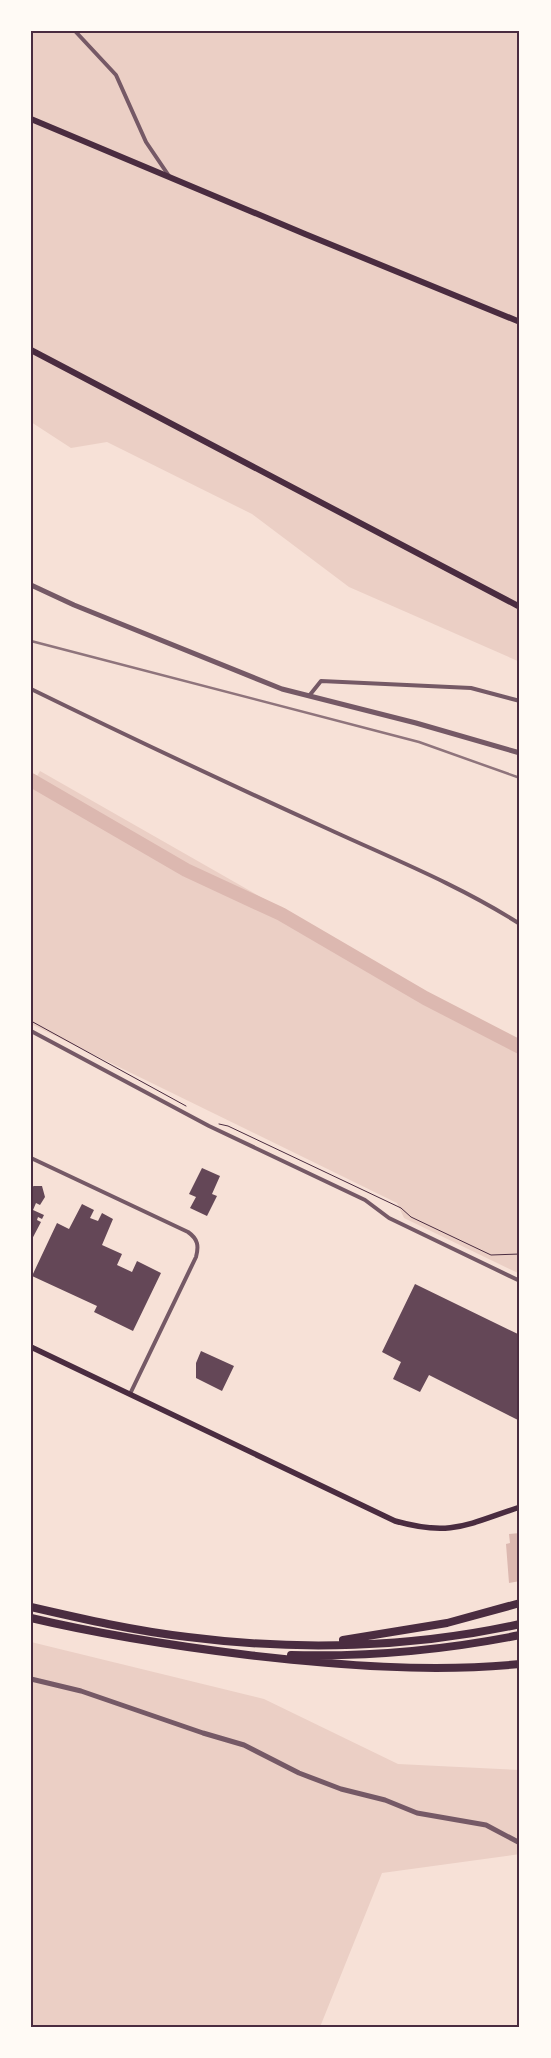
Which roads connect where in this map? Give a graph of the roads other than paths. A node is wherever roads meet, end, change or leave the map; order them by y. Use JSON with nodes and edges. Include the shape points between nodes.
{"nodes":[{"id":1,"x":75,"y":31,"type":"edge"},
{"id":2,"x":31,"y":119,"type":"edge"},
{"id":3,"x":171,"y":178,"type":"junction"},
{"id":4,"x":520,"y":322,"type":"edge"},
{"id":5,"x":31,"y":350,"type":"edge"},
{"id":6,"x":31,"y":585,"type":"edge"},
{"id":7,"x":520,"y":607,"type":"edge"},
{"id":8,"x":31,"y":689,"type":"edge"},
{"id":9,"x":309,"y":696,"type":"junction"},
{"id":10,"x":520,"y":701,"type":"edge"},
{"id":11,"x":520,"y":753,"type":"edge"},
{"id":12,"x":520,"y":924,"type":"edge"},
{"id":13,"x":31,"y":1031,"type":"edge"},
{"id":14,"x":31,"y":1158,"type":"edge"},
{"id":15,"x":520,"y":1281,"type":"edge"},
{"id":16,"x":31,"y":1347,"type":"edge"},
{"id":17,"x":130,"y":1394,"type":"junction"},
{"id":18,"x":520,"y":1507,"type":"edge"},
{"id":19,"x":520,"y":1603,"type":"edge"},
{"id":20,"x":31,"y":1607,"type":"edge"},
{"id":21,"x":31,"y":1618,"type":"edge"},
{"id":22,"x":520,"y":1624,"type":"edge"},
{"id":23,"x":520,"y":1635,"type":"edge"},
{"id":24,"x":317,"y":1645,"type":"junction"},
{"id":25,"x":220,"y":1651,"type":"junction"},
{"id":26,"x":520,"y":1664,"type":"edge"},
{"id":27,"x":31,"y":1679,"type":"edge"},
{"id":28,"x":520,"y":1843,"type":"edge"}],
"edges":[{"from":1,"to":3,"type":"street","via":[[116,75],[146,142]]},
{"from":2,"to":3,"type":"main road"},
{"from":3,"to":4,"type":"main road"},
{"from":5,"to":7,"type":"main road"},
{"from":6,"to":9,"type":"street","via":[[282,689]]},
{"from":8,"to":12,"type":"street","via":[[443,882]]},
{"from":9,"to":10,"type":"street","via":[[321,681],[471,688]]},
{"from":9,"to":11,"type":"street","via":[[416,722]]},
{"from":13,"to":15,"type":"street","via":[[209,1126],[365,1200],[389,1218]]},
{"from":14,"to":17,"type":"street","via":[[188,1232],[198,1242],[196,1257]]},
{"from":16,"to":17,"type":"main road"},
{"from":17,"to":18,"type":"main road","via":[[401,1522],[447,1529],[471,1525]]},
{"from":19,"to":24,"type":"highway","via":[[447,1623]]},
{"from":20,"to":24,"type":"highway","via":[[127,1628],[188,1637]]},
{"from":21,"to":25,"type":"highway","via":[[128,1639]]},
{"from":22,"to":24,"type":"highway","via":[[410,1640]]},
{"from":23,"to":25,"type":"highway","via":[[435,1648],[360,1654]]},
{"from":25,"to":26,"type":"highway","via":[[290,1660],[405,1668],[463,1669]]},
{"from":27,"to":28,"type":"street","via":[[81,1691],[244,1745],[299,1773],[341,1789],[417,1812],[486,1825]]}]}
